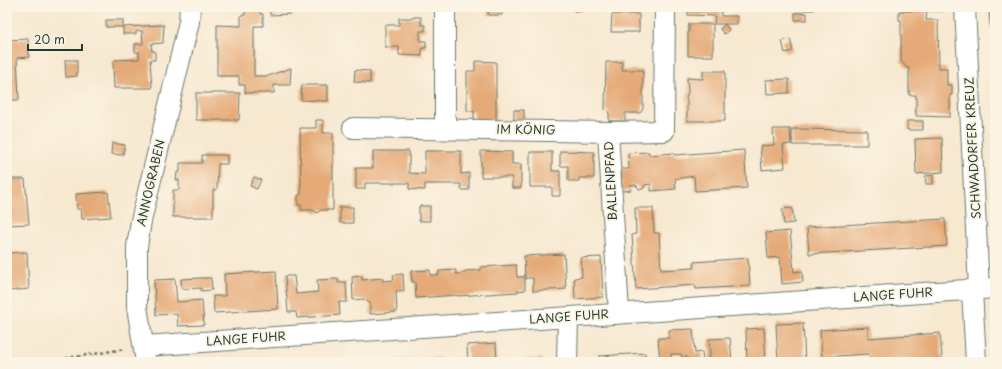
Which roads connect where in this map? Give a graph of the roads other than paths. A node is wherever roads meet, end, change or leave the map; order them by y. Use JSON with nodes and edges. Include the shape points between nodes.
{"nodes":[{"id":1,"x":190,"y":7,"type":"edge"},
{"id":2,"x":445,"y":7,"type":"edge"},
{"id":3,"x":665,"y":7,"type":"edge"},
{"id":4,"x":966,"y":7,"type":"edge"},
{"id":5,"x":353,"y":128,"type":"dead end"},
{"id":6,"x":445,"y":129,"type":"junction"},
{"id":7,"x":608,"y":132,"type":"junction"},
{"id":8,"x":982,"y":289,"type":"edge"},
{"id":9,"x":619,"y":313,"type":"junction"},
{"id":10,"x":568,"y":317,"type":"junction"},
{"id":11,"x":145,"y":354,"type":"edge"},
{"id":12,"x":568,"y":362,"type":"edge"},
{"id":13,"x":976,"y":362,"type":"edge"}],
"edges":[{"from":1,"to":11,"type":"street","name":"ANNOGRABEN","via":[[137,247],[137,307]]},
{"from":2,"to":6,"type":"street"},
{"from":3,"to":7,"type":"street","name":"BALLENPFAD","via":[[664,131]]},
{"from":4,"to":8,"type":"street","name":"SCHWADORFER KREUZ"},
{"from":5,"to":6,"type":"street","name":"IM KÖNIG"},
{"from":6,"to":7,"type":"street","name":"IM KÖNIG"},
{"from":7,"to":9,"type":"street","name":"BALLENPFAD"},
{"from":8,"to":9,"type":"street","name":"LANGE FUHR"},
{"from":8,"to":13,"type":"street","name":"SCHWADORFER KREUZ"},
{"from":9,"to":10,"type":"street","name":"LANGE FUHR"},
{"from":10,"to":11,"type":"street","name":"LANGE FUHR"},
{"from":10,"to":12,"type":"street"}]}
